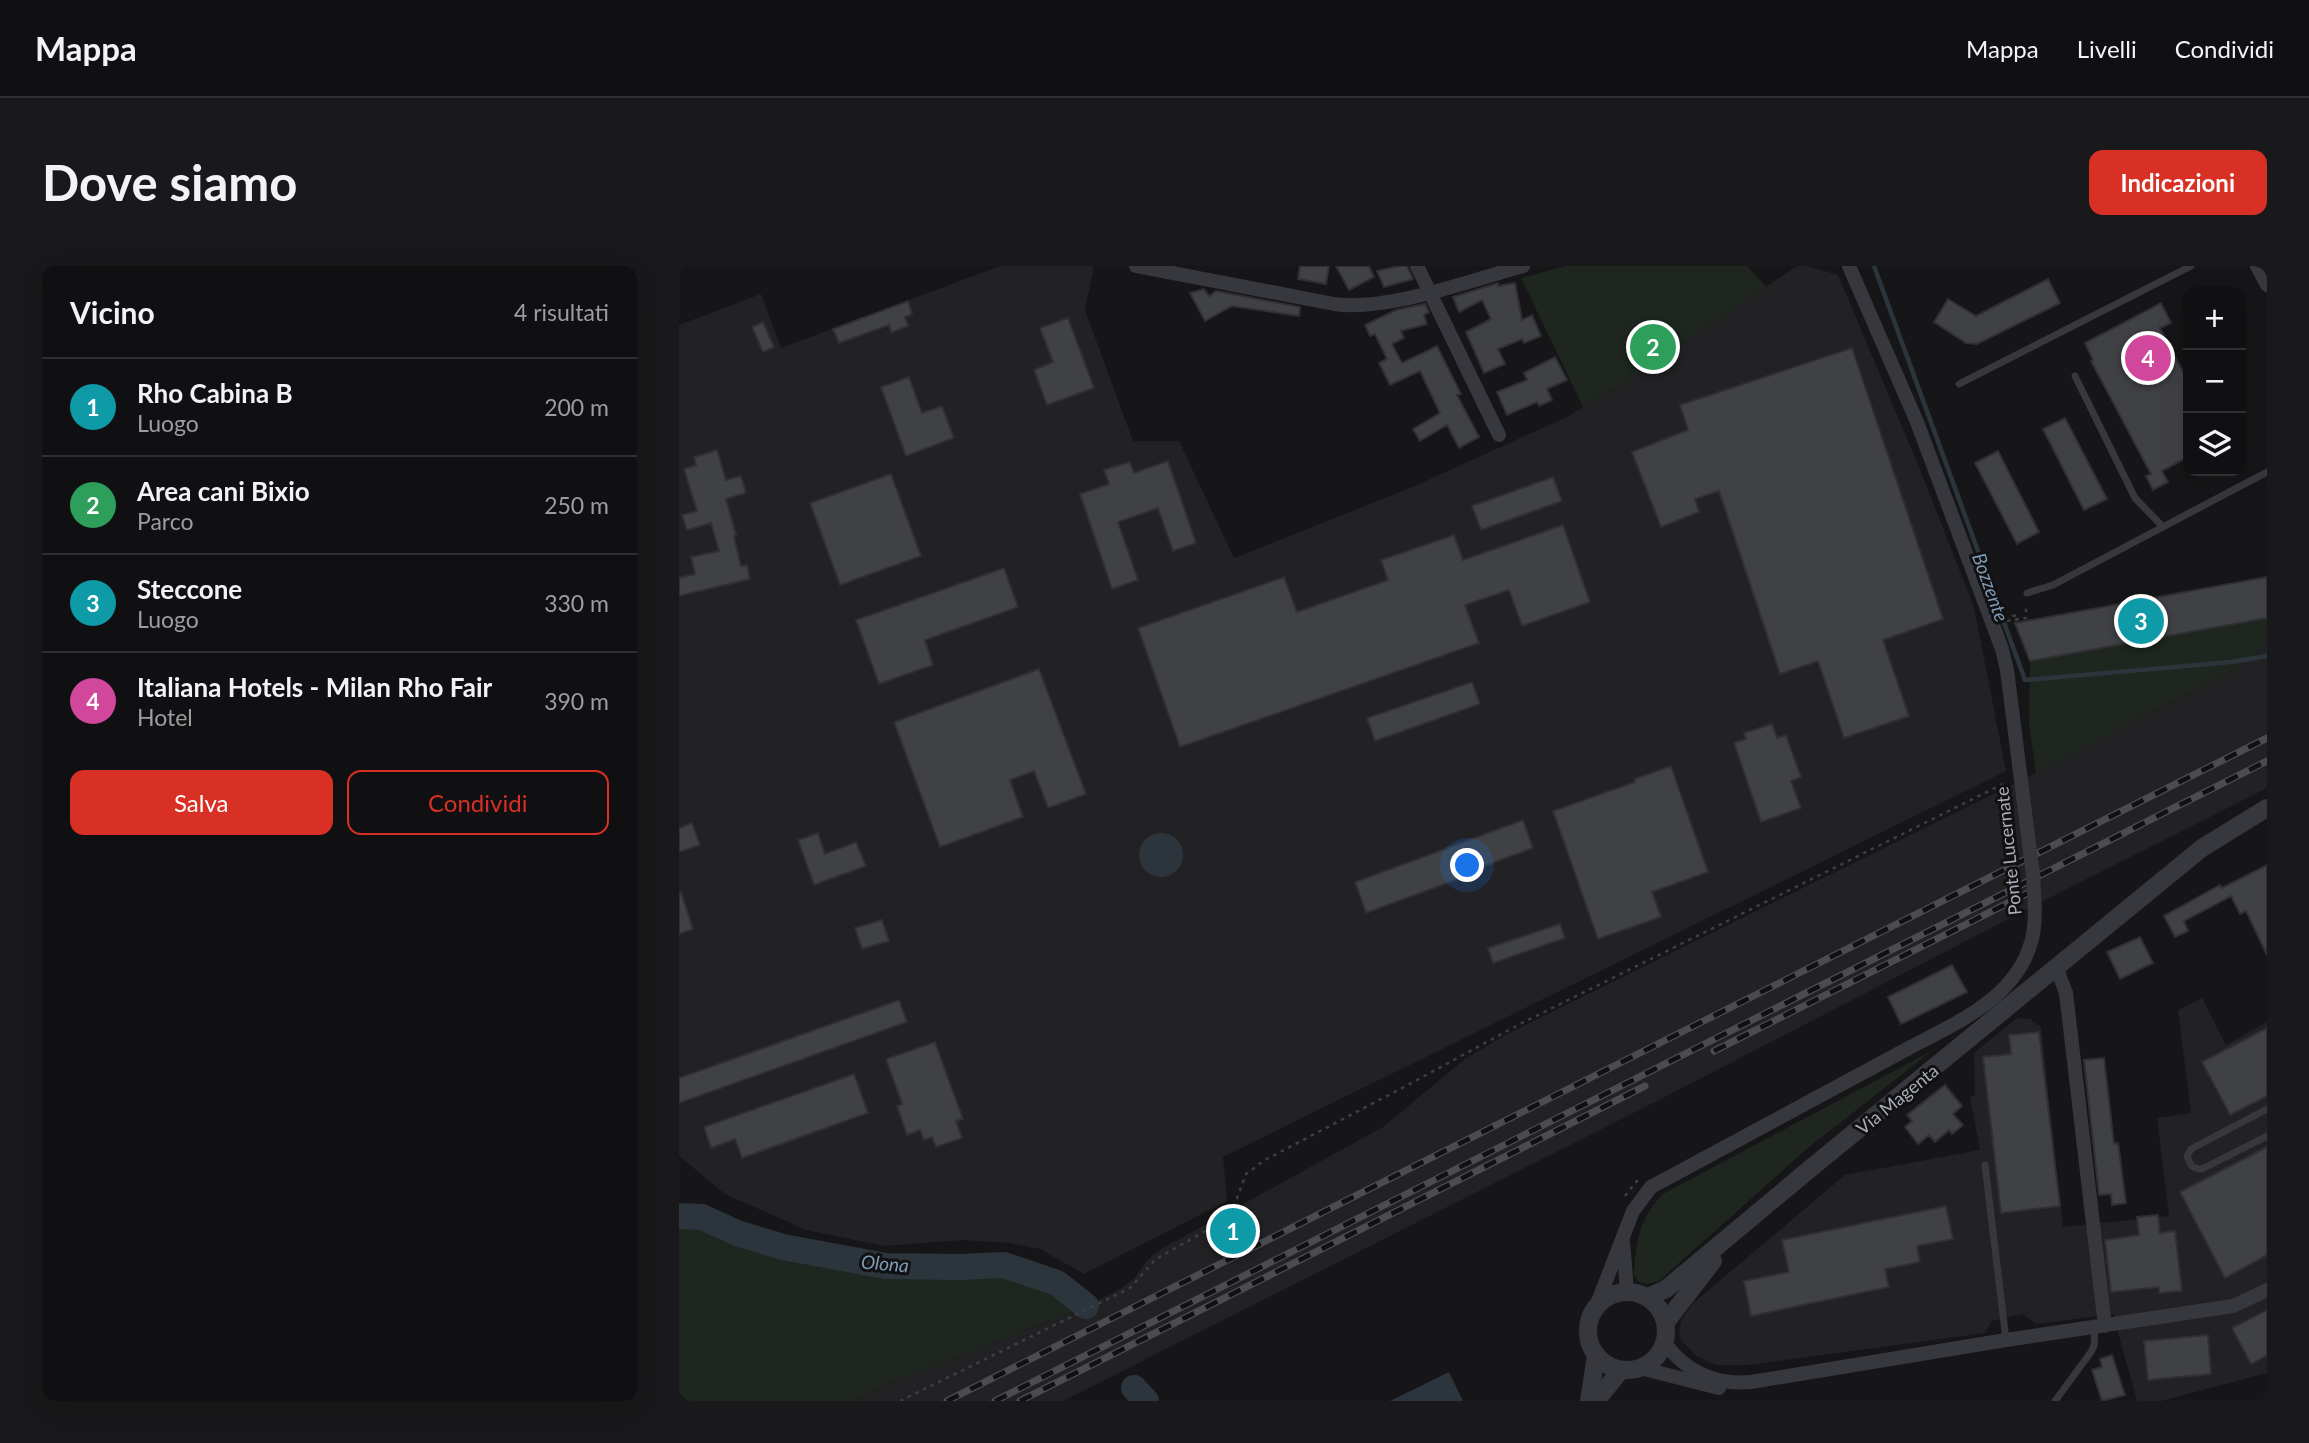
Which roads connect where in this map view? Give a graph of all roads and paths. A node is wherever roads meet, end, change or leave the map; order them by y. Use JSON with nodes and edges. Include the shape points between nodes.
{"nodes":[{"id":1,"x":1136,"y":266,"type":"edge"},
{"id":2,"x":1417,"y":266,"type":"edge"},
{"id":3,"x":1523,"y":266,"type":"edge"},
{"id":4,"x":1849,"y":266,"type":"edge"},
{"id":5,"x":2191,"y":266,"type":"edge"},
{"id":6,"x":2257,"y":266,"type":"edge"},
{"id":7,"x":2267,"y":285,"type":"edge"},
{"id":8,"x":1430,"y":292,"type":"junction"},
{"id":9,"x":2075,"y":376,"type":"dead end"},
{"id":10,"x":1959,"y":384,"type":"dead end"},
{"id":11,"x":1499,"y":436,"type":"dead end"},
{"id":12,"x":2267,"y":472,"type":"edge"},
{"id":13,"x":2163,"y":527,"type":"junction"},
{"id":14,"x":2027,"y":593,"type":"joint"},
{"id":15,"x":2004,"y":621,"type":"dead end"},
{"id":16,"x":2003,"y":784,"type":"dead end"},
{"id":17,"x":2267,"y":808,"type":"edge"},
{"id":18,"x":2057,"y":969,"type":"junction"},
{"id":19,"x":2267,"y":1109,"type":"edge"},
{"id":20,"x":2267,"y":1136,"type":"edge"},
{"id":21,"x":1986,"y":1165,"type":"dead end"},
{"id":22,"x":1738,"y":1231,"type":"junction"},
{"id":23,"x":1623,"y":1240,"type":"junction"},
{"id":24,"x":2267,"y":1290,"type":"edge"},
{"id":25,"x":1627,"y":1291,"type":"junction"},
{"id":26,"x":1648,"y":1297,"type":"junction"},
{"id":27,"x":1597,"y":1304,"type":"junction"},
{"id":28,"x":1666,"y":1322,"type":"junction"},
{"id":29,"x":2100,"y":1326,"type":"junction"},
{"id":30,"x":2006,"y":1340,"type":"junction"},
{"id":31,"x":1665,"y":1343,"type":"junction"},
{"id":32,"x":1596,"y":1356,"type":"junction"},
{"id":33,"x":1640,"y":1368,"type":"junction"},
{"id":34,"x":1621,"y":1370,"type":"junction"},
{"id":35,"x":1751,"y":1382,"type":"junction"},
{"id":36,"x":900,"y":1401,"type":"edge"},
{"id":37,"x":1589,"y":1401,"type":"edge"},
{"id":38,"x":1596,"y":1401,"type":"edge"},
{"id":39,"x":2055,"y":1401,"type":"edge"}],
"edges":[{"from":1,"to":8,"type":"street","via":[[1349,306]]},
{"from":2,"to":8,"type":"street"},
{"from":3,"to":8,"type":"street"},
{"from":4,"to":23,"type":"street","name":"Ponte Lucernate","bridge":true,"via":[[1917,422],[2002,649],[2034,888],[2032,939],[2020,968],[1988,1003],[1651,1187],[1633,1211]]},
{"from":5,"to":10,"type":"lane"},
{"from":6,"to":7,"type":"street"},
{"from":8,"to":11,"type":"street"},
{"from":9,"to":13,"type":"lane","via":[[2135,498]]},
{"from":12,"to":13,"type":"lane"},
{"from":13,"to":14,"type":"lane","via":[[2053,585]]},
{"from":14,"to":15,"type":"path","via":[[2026,618]]},
{"from":16,"to":36,"type":"path","via":[[1520,1024],[1265,1160],[1246,1174],[1230,1217],[1156,1259],[1131,1288]]},
{"from":17,"to":18,"type":"street","name":"Via Magenta","via":[[2202,848]]},
{"from":18,"to":22,"type":"street","name":"Via Magenta"},
{"from":18,"to":29,"type":"street","via":[[2066,993]]},
{"from":19,"to":20,"type":"lane","via":[[2191,1149],[2187,1156],[2190,1165],[2202,1169]]},
{"from":21,"to":30,"type":"lane"},
{"from":22,"to":26,"type":"street","name":"Via Magenta","via":[[1666,1290]]},
{"from":22,"to":28,"type":"street","name":"Via Magenta"},
{"from":23,"to":25,"type":"street","name":"Ponte Lucernate"},
{"from":23,"to":27,"type":"street","name":"Ponte Lucernate"},
{"from":24,"to":29,"type":"street","via":[[2233,1306]]},
{"from":25,"to":26,"type":"street"},
{"from":25,"to":27,"type":"street"},
{"from":26,"to":28,"type":"street"},
{"from":27,"to":32,"type":"street","via":[[1587,1330]]},
{"from":28,"to":31,"type":"street"},
{"from":29,"to":30,"type":"street"},
{"from":29,"to":39,"type":"lane","via":[[2091,1352]]},
{"from":30,"to":35,"type":"street"},
{"from":31,"to":33,"type":"street","via":[[1653,1360]]},
{"from":31,"to":35,"type":"street","via":[[1699,1373],[1716,1381]]},
{"from":32,"to":34,"type":"street"},
{"from":32,"to":37,"type":"street"},
{"from":33,"to":34,"type":"street"},
{"from":33,"to":35,"type":"street","via":[[1708,1387],[1732,1389]]},
{"from":34,"to":38,"type":"street"}]}
